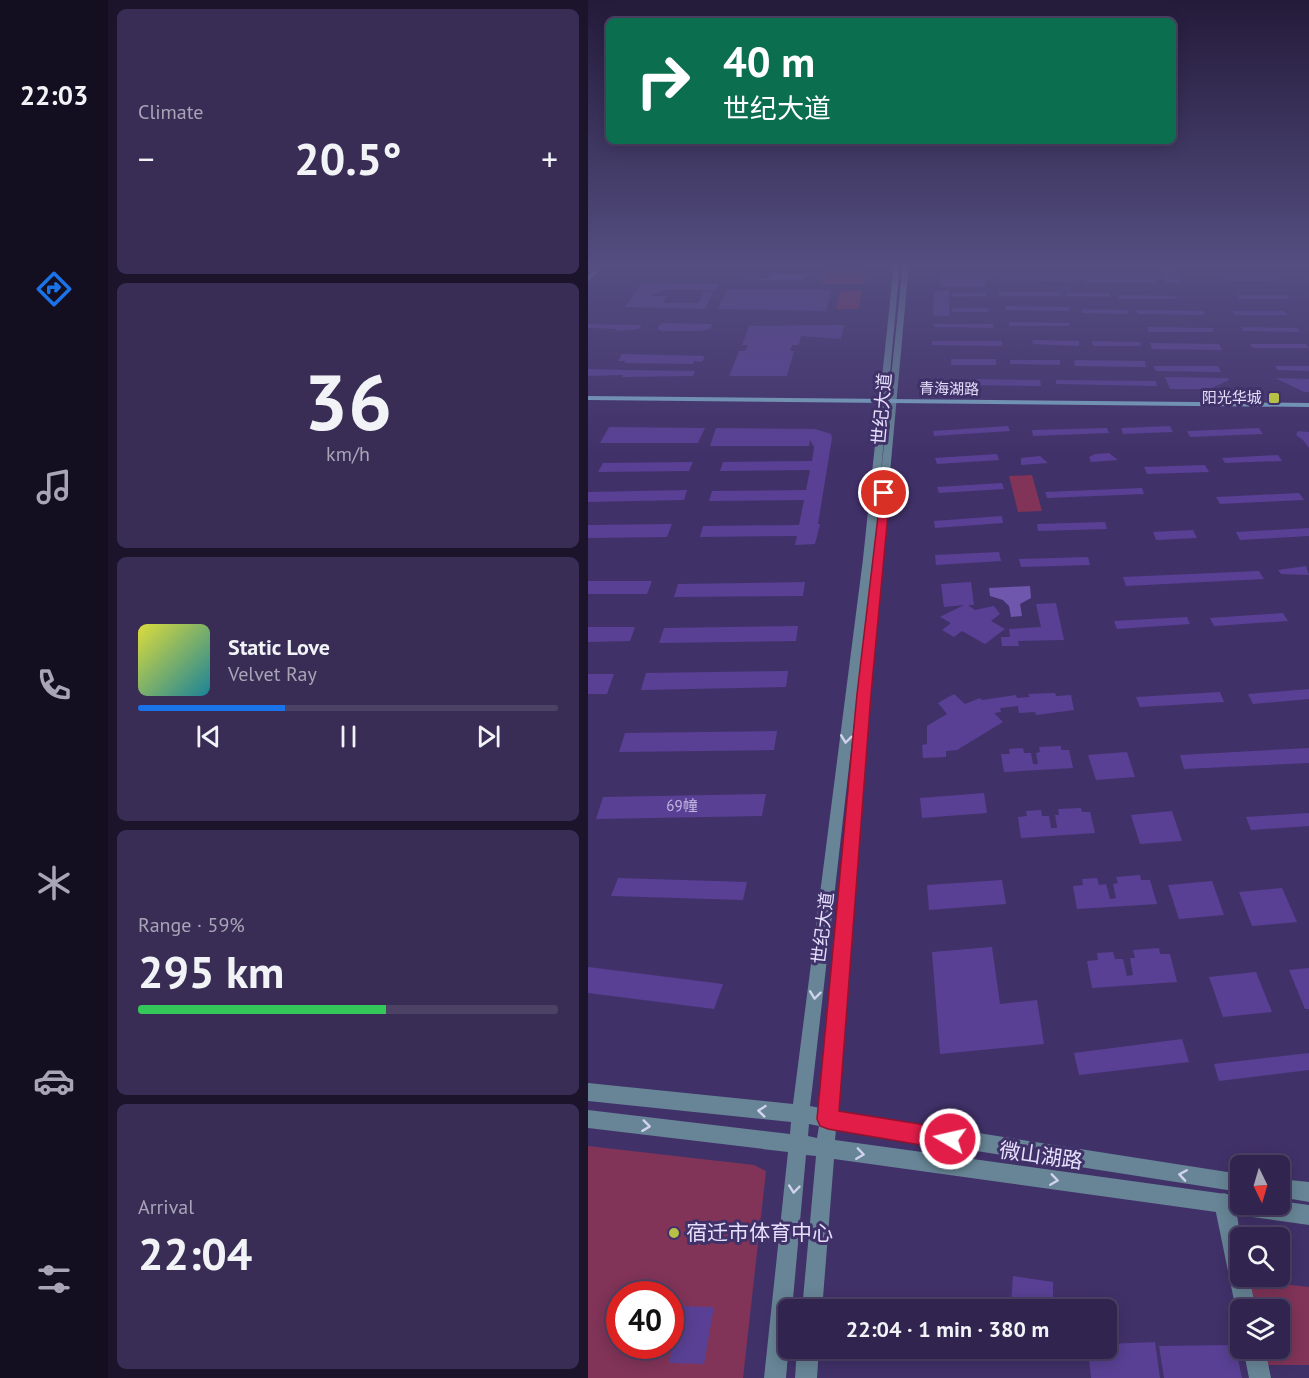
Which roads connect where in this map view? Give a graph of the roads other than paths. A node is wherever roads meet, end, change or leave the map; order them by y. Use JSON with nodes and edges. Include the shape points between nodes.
{"nodes":[{"id":1,"x":892,"y":327,"type":"edge"},
{"id":2,"x":897,"y":327,"type":"edge"},
{"id":3,"x":588,"y":398,"type":"edge"},
{"id":4,"x":588,"y":405,"type":"edge"},
{"id":5,"x":887,"y":405,"type":"junction"},
{"id":6,"x":1309,"y":405,"type":"edge"},
{"id":7,"x":1309,"y":413,"type":"edge"},
{"id":8,"x":588,"y":1092,"type":"edge"},
{"id":9,"x":801,"y":1114,"type":"junction"},
{"id":10,"x":588,"y":1119,"type":"edge"},
{"id":11,"x":828,"y":1119,"type":"junction"},
{"id":12,"x":798,"y":1144,"type":"junction"},
{"id":13,"x":825,"y":1149,"type":"junction"},
{"id":14,"x":1230,"y":1181,"type":"edge"},
{"id":15,"x":1290,"y":1189,"type":"edge"},
{"id":16,"x":1309,"y":1192,"type":"edge"},
{"id":17,"x":1224,"y":1203,"type":"junction"},
{"id":18,"x":1309,"y":1215,"type":"edge"},
{"id":19,"x":813,"y":1299,"type":"edge"},
{"id":20,"x":1244,"y":1299,"type":"edge"},
{"id":21,"x":807,"y":1359,"type":"edge"},
{"id":22,"x":1256,"y":1359,"type":"edge"},
{"id":23,"x":775,"y":1378,"type":"edge"},
{"id":24,"x":806,"y":1378,"type":"edge"},
{"id":25,"x":1260,"y":1378,"type":"edge"}],
"edges":[{"from":1,"to":5,"type":"street","name":"世纪大道"},
{"from":2,"to":5,"type":"street","name":"世纪大道"},
{"from":3,"to":5,"type":"main road","name":"青海湖路"},
{"from":4,"to":5,"type":"main road","name":"青海湖路"},
{"from":5,"to":6,"type":"main road","name":"青海湖路"},
{"from":5,"to":7,"type":"main road","name":"青海湖路"},
{"from":5,"to":9,"type":"street","name":"世纪大道","one_way":true},
{"from":5,"to":11,"type":"street","name":"世纪大道"},
{"from":9,"to":8,"type":"street","name":"微山湖路","one_way":true},
{"from":9,"to":11,"type":"street","name":"微山湖路"},
{"from":9,"to":12,"type":"street","name":"世纪大道"},
{"from":10,"to":12,"type":"street","name":"微山湖路","one_way":true},
{"from":11,"to":13,"type":"street","name":"世纪大道"},
{"from":14,"to":11,"type":"street","name":"微山湖路","one_way":true},
{"from":12,"to":13,"type":"street","name":"微山湖路"},
{"from":12,"to":23,"type":"street","name":"世纪大道","one_way":true},
{"from":13,"to":17,"type":"street","name":"微山湖路","one_way":true},
{"from":13,"to":19,"type":"street","name":"世纪大道"},
{"from":15,"to":16,"type":"street"},
{"from":17,"to":18,"type":"street","name":"微山湖路"},
{"from":17,"to":20,"type":"street"},
{"from":21,"to":24,"type":"street"},
{"from":22,"to":25,"type":"street"}]}
